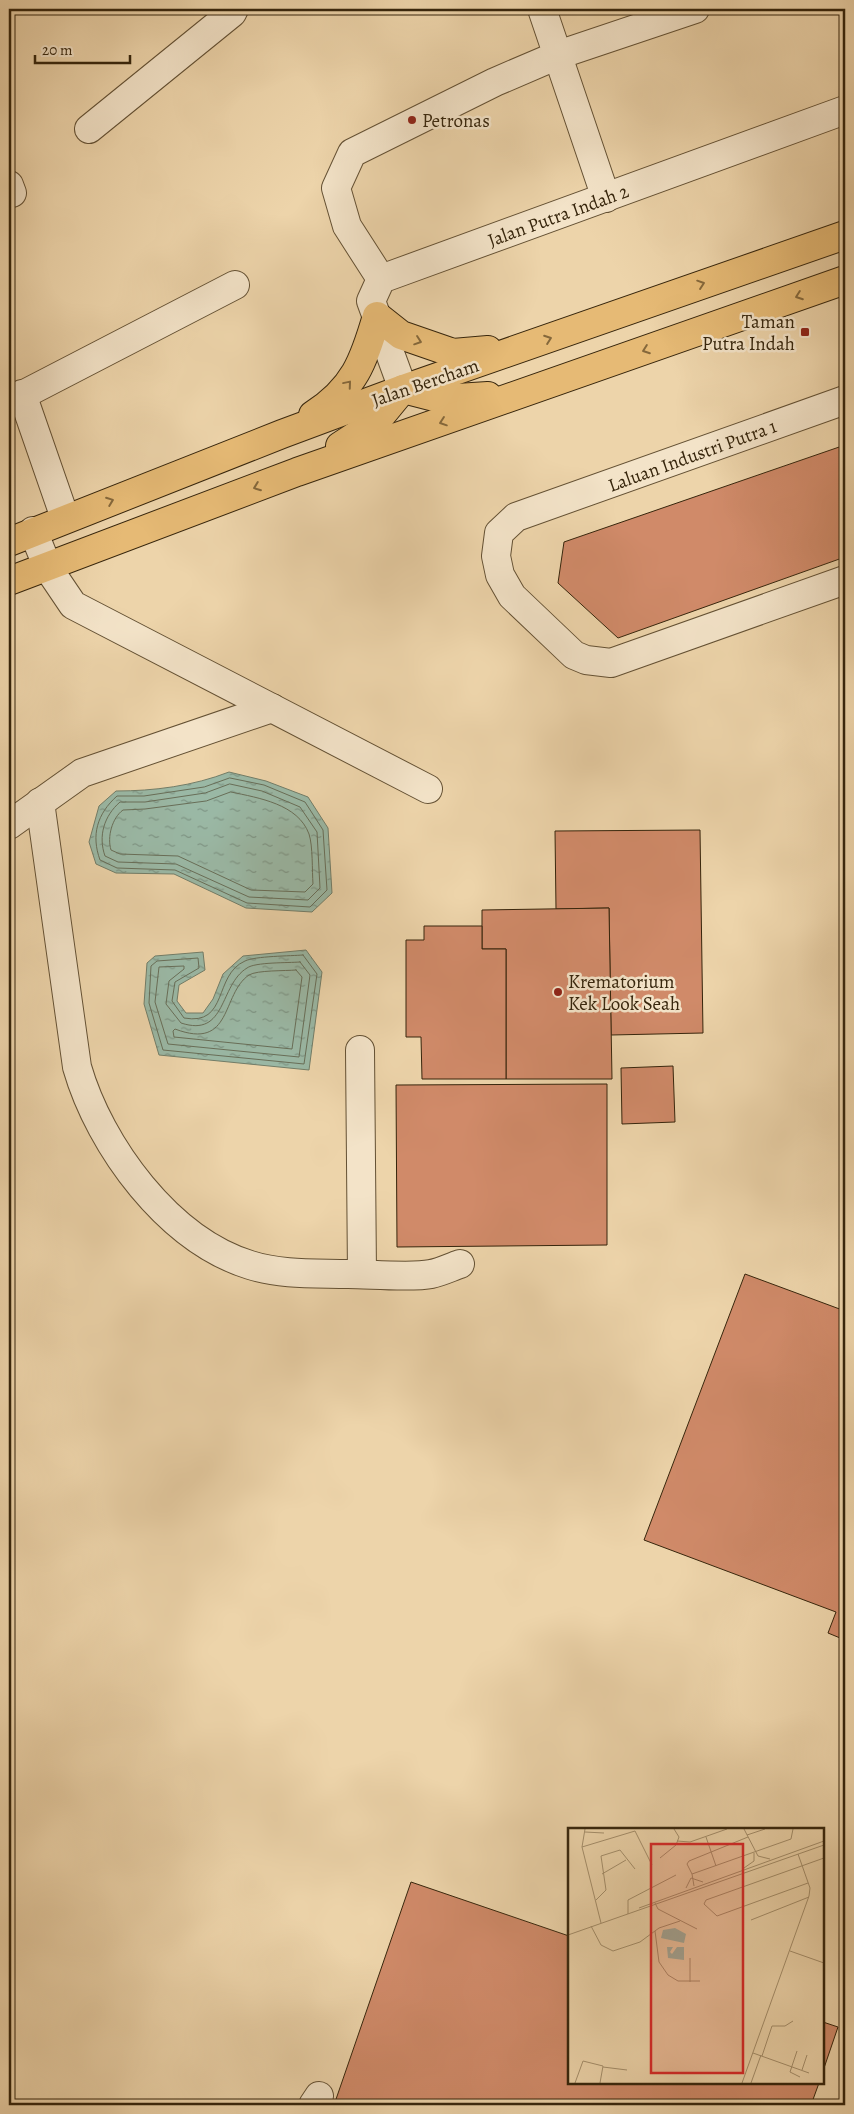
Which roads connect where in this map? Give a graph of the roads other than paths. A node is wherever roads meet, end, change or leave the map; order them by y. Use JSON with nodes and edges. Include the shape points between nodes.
{"nodes":[{"id":1,"x":234,"y":9,"type":"edge"},
{"id":2,"x":542,"y":9,"type":"edge"},
{"id":3,"x":695,"y":9,"type":"edge"},
{"id":4,"x":558,"y":55,"type":"junction"},
{"id":5,"x":845,"y":110,"type":"edge"},
{"id":6,"x":89,"y":128,"type":"dead end"},
{"id":7,"x":606,"y":198,"type":"junction"},
{"id":8,"x":845,"y":235,"type":"edge"},
{"id":9,"x":381,"y":279,"type":"junction"},
{"id":10,"x":845,"y":280,"type":"edge"},
{"id":11,"x":235,"y":285,"type":"dead end"},
{"id":12,"x":377,"y":316,"type":"junction"},
{"id":13,"x":522,"y":348,"type":"junction"},
{"id":14,"x":541,"y":388,"type":"junction"},
{"id":15,"x":403,"y":389,"type":"junction"},
{"id":16,"x":16,"y":398,"type":"edge"},
{"id":17,"x":845,"y":400,"type":"edge"},
{"id":18,"x":282,"y":434,"type":"junction"},
{"id":19,"x":297,"y":472,"type":"junction"},
{"id":20,"x":65,"y":518,"type":"junction"},
{"id":21,"x":34,"y":531,"type":"junction"},
{"id":22,"x":9,"y":542,"type":"edge"},
{"id":23,"x":48,"y":568,"type":"junction"},
{"id":24,"x":845,"y":580,"type":"edge"},
{"id":25,"x":9,"y":581,"type":"edge"},
{"id":26,"x":272,"y":708,"type":"junction"},
{"id":27,"x":428,"y":790,"type":"dead end"},
{"id":28,"x":40,"y":802,"type":"junction"},
{"id":29,"x":9,"y":825,"type":"edge"},
{"id":30,"x":360,"y":1050,"type":"dead end"},
{"id":31,"x":460,"y":1264,"type":"dead end"},
{"id":32,"x":362,"y":1274,"type":"junction"}],
"edges":[{"from":1,"to":6,"type":"street"},
{"from":2,"to":4,"type":"street"},
{"from":3,"to":4,"type":"street"},
{"from":4,"to":7,"type":"street"},
{"from":4,"to":9,"type":"street","via":[[494,82],[352,153],[336,188],[347,226]]},
{"from":5,"to":7,"type":"street","name":"Jalan Putra Indah 2"},
{"from":7,"to":9,"type":"street","name":"Jalan Putra Indah 2"},
{"from":13,"to":8,"type":"main road","name":"Jalan Bercham","one_way":true},
{"from":9,"to":12,"type":"street","via":[[371,301]]},
{"from":10,"to":14,"type":"main road","one_way":true},
{"from":11,"to":16,"type":"street"},
{"from":12,"to":13,"type":"main road","one_way":true,"via":[[401,335],[453,352]]},
{"from":12,"to":15,"type":"street"},
{"from":18,"to":12,"type":"main road","one_way":true,"via":[[328,405],[352,381],[368,347]]},
{"from":13,"to":15,"type":"main road","name":"Jalan Bercham"},
{"from":14,"to":15,"type":"main road","via":[[460,399],[442,399]]},
{"from":14,"to":19,"type":"main road","one_way":true},
{"from":15,"to":18,"type":"main road","name":"Jalan Bercham"},
{"from":15,"to":19,"type":"main road","via":[[374,424]]},
{"from":16,"to":20,"type":"street"},
{"from":17,"to":24,"type":"street","name":"Laluan Industri Putra 1","via":[[516,517],[499,533],[496,556],[500,575],[512,596],[574,655],[611,663]]},
{"from":20,"to":18,"type":"main road","name":"Jalan Bercham","one_way":true},
{"from":19,"to":23,"type":"main road","one_way":true},
{"from":20,"to":21,"type":"main road","name":"Jalan Bercham"},
{"from":21,"to":22,"type":"main road","name":"Jalan Bercham"},
{"from":21,"to":23,"type":"street"},
{"from":23,"to":25,"type":"main road"},
{"from":23,"to":26,"type":"street","via":[[73,605]]},
{"from":26,"to":27,"type":"street"},
{"from":26,"to":28,"type":"street","via":[[104,764],[82,773]]},
{"from":28,"to":29,"type":"street"},
{"from":28,"to":32,"type":"street","via":[[77,1067],[82,1087],[116,1151],[163,1211],[192,1237],[217,1253],[251,1266],[294,1273]]},
{"from":30,"to":32,"type":"street"},
{"from":31,"to":32,"type":"street","via":[[430,1274]]}]}
